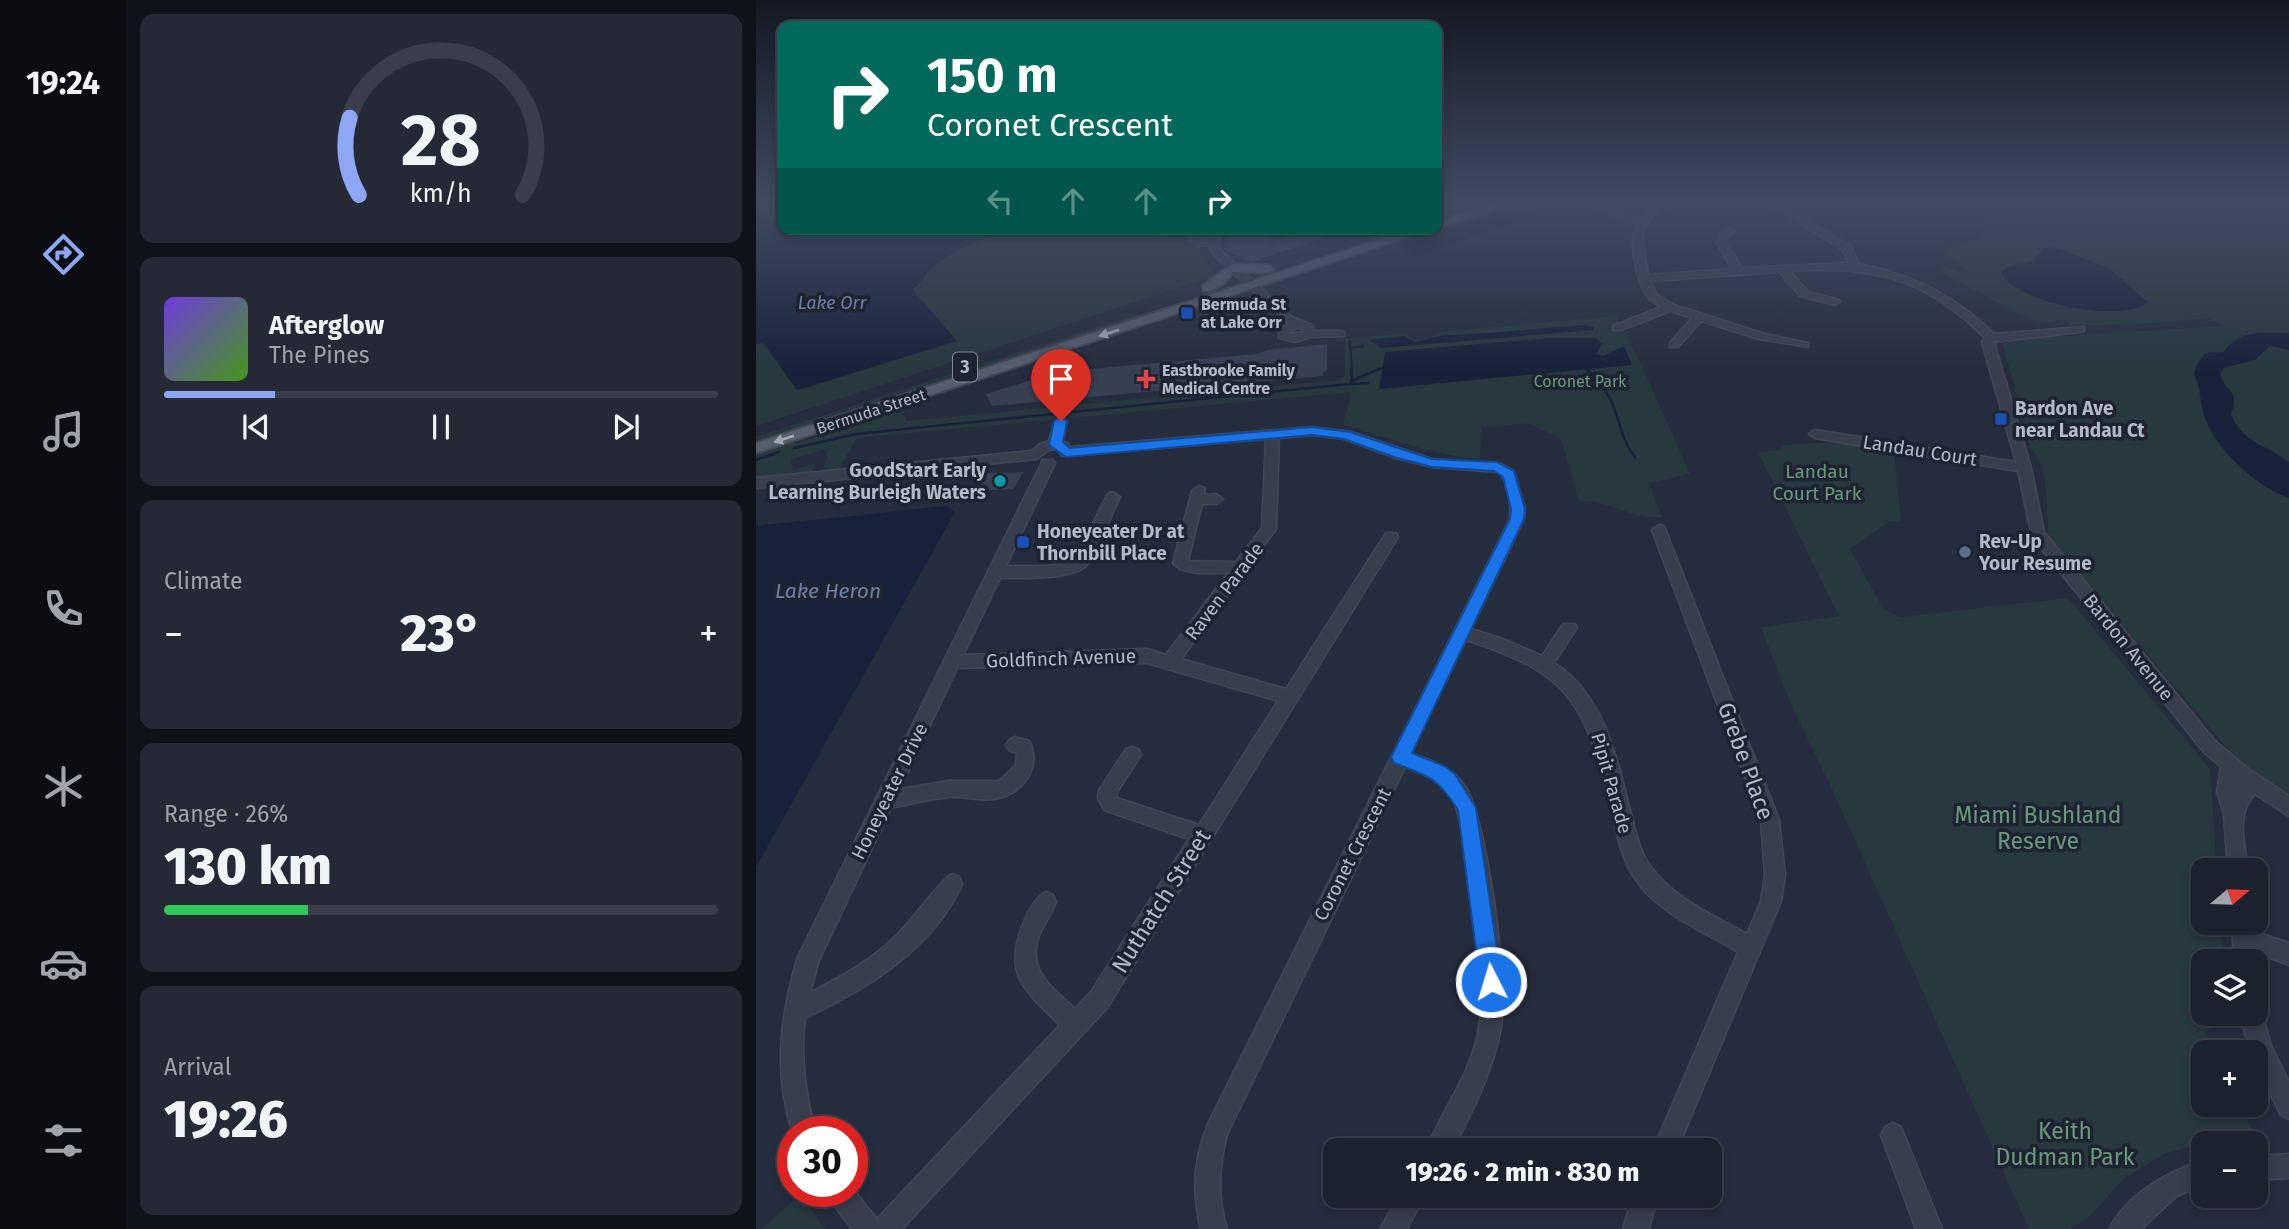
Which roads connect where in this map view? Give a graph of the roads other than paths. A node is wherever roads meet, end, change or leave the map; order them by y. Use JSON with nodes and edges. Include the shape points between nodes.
{"nodes":[{"id":1,"x":1218,"y":259,"type":"edge"},
{"id":2,"x":1223,"y":259,"type":"edge"},
{"id":3,"x":1310,"y":259,"type":"edge"},
{"id":4,"x":1320,"y":259,"type":"edge"},
{"id":5,"x":1640,"y":259,"type":"edge"},
{"id":6,"x":1731,"y":259,"type":"edge"},
{"id":7,"x":1852,"y":259,"type":"edge"},
{"id":8,"x":1855,"y":266,"type":"junction"},
{"id":9,"x":1782,"y":268,"type":"junction"},
{"id":10,"x":1738,"y":271,"type":"junction"},
{"id":11,"x":1273,"y":273,"type":"junction"},
{"id":12,"x":1643,"y":278,"type":"junction"},
{"id":13,"x":1242,"y":281,"type":"junction"},
{"id":14,"x":1835,"y":302,"type":"dead end"},
{"id":15,"x":1670,"y":307,"type":"junction"},
{"id":16,"x":1699,"y":316,"type":"junction"},
{"id":17,"x":1298,"y":324,"type":"junction"},
{"id":18,"x":1617,"y":328,"type":"dead end"},
{"id":19,"x":1285,"y":329,"type":"junction"},
{"id":20,"x":2080,"y":329,"type":"dead end"},
{"id":21,"x":1309,"y":334,"type":"junction"},
{"id":22,"x":1340,"y":334,"type":"dead end"},
{"id":23,"x":1991,"y":338,"type":"junction"},
{"id":24,"x":1674,"y":345,"type":"dead end"},
{"id":25,"x":1804,"y":345,"type":"dead end"},
{"id":26,"x":1061,"y":421,"type":"dead end"},
{"id":27,"x":1273,"y":433,"type":"junction"},
{"id":28,"x":756,"y":434,"type":"edge"},
{"id":29,"x":1815,"y":434,"type":"dead end"},
{"id":30,"x":756,"y":448,"type":"edge"},
{"id":31,"x":1061,"y":449,"type":"junction"},
{"id":32,"x":1042,"y":459,"type":"junction"},
{"id":33,"x":2024,"y":468,"type":"junction"},
{"id":34,"x":756,"y":483,"type":"edge"},
{"id":35,"x":1114,"y":497,"type":"dead end"},
{"id":36,"x":1216,"y":499,"type":"dead end"},
{"id":37,"x":1659,"y":530,"type":"dead end"},
{"id":38,"x":1391,"y":537,"type":"dead end"},
{"id":39,"x":1242,"y":568,"type":"junction"},
{"id":40,"x":996,"y":572,"type":"junction"},
{"id":41,"x":1569,"y":628,"type":"dead end"},
{"id":42,"x":1462,"y":633,"type":"junction"},
{"id":43,"x":1171,"y":661,"type":"junction"},
{"id":44,"x":952,"y":662,"type":"junction"},
{"id":45,"x":1545,"y":664,"type":"junction"},
{"id":46,"x":1289,"y":697,"type":"junction"},
{"id":47,"x":1015,"y":745,"type":"dead end"},
{"id":48,"x":1132,"y":755,"type":"dead end"},
{"id":49,"x":1401,"y":757,"type":"junction"},
{"id":50,"x":2230,"y":765,"type":"junction"},
{"id":51,"x":2253,"y":783,"type":"junction"},
{"id":52,"x":885,"y":800,"type":"junction"},
{"id":53,"x":2289,"y":807,"type":"edge"},
{"id":54,"x":2233,"y":814,"type":"junction"},
{"id":55,"x":1203,"y":835,"type":"junction"},
{"id":56,"x":2237,"y":858,"type":"edge"},
{"id":57,"x":952,"y":884,"type":"dead end"},
{"id":58,"x":1046,"y":902,"type":"dead end"},
{"id":59,"x":2253,"y":935,"type":"edge"},
{"id":60,"x":1751,"y":948,"type":"junction"},
{"id":61,"x":2289,"y":954,"type":"edge"},
{"id":62,"x":794,"y":1012,"type":"junction"},
{"id":63,"x":1077,"y":1026,"type":"junction"},
{"id":64,"x":2254,"y":1026,"type":"edge"},
{"id":65,"x":2289,"y":1107,"type":"edge"},
{"id":66,"x":799,"y":1116,"type":"edge"},
{"id":67,"x":1893,"y":1135,"type":"dead end"},
{"id":68,"x":1445,"y":1138,"type":"edge"},
{"id":69,"x":1670,"y":1138,"type":"edge"},
{"id":70,"x":2289,"y":1166,"type":"edge"},
{"id":71,"x":2268,"y":1167,"type":"edge"},
{"id":72,"x":2191,"y":1177,"type":"edge"},
{"id":73,"x":851,"y":1207,"type":"edge"},
{"id":74,"x":1406,"y":1208,"type":"edge"},
{"id":75,"x":1642,"y":1208,"type":"edge"},
{"id":76,"x":868,"y":1229,"type":"edge"},
{"id":77,"x":886,"y":1229,"type":"edge"},
{"id":78,"x":1214,"y":1229,"type":"edge"},
{"id":79,"x":1394,"y":1229,"type":"edge"},
{"id":80,"x":1636,"y":1229,"type":"edge"},
{"id":81,"x":1929,"y":1229,"type":"edge"},
{"id":82,"x":2123,"y":1229,"type":"edge"}],
"edges":[{"from":1,"to":13,"type":"street"},
{"from":2,"to":13,"type":"street"},
{"from":3,"to":11,"type":"main road","name":"Bermuda Street","number":"3"},
{"from":4,"to":11,"type":"main road","name":"Bermuda Street","number":"3"},
{"from":5,"to":12,"type":"street"},
{"from":6,"to":10,"type":"street"},
{"from":7,"to":8,"type":"street"},
{"from":8,"to":9,"type":"street"},
{"from":8,"to":23,"type":"street","via":[[1922,288],[1959,308]]},
{"from":9,"to":10,"type":"street"},
{"from":9,"to":14,"type":"street","via":[[1804,294]]},
{"from":10,"to":12,"type":"street"},
{"from":11,"to":13,"type":"main road"},
{"from":11,"to":13,"type":"main road","name":"Bermuda Street","number":"3"},
{"from":12,"to":15,"type":"street","via":[[1653,297]]},
{"from":13,"to":17,"type":"street"},
{"from":13,"to":19,"type":"street"},
{"from":13,"to":28,"type":"main road","name":"Bermuda Street","number":"3","via":[[1208,288]]},
{"from":13,"to":30,"type":"main road","name":"Bermuda Street","number":"3","one_way":true},
{"from":15,"to":16,"type":"street"},
{"from":15,"to":18,"type":"street"},
{"from":16,"to":24,"type":"street"},
{"from":16,"to":25,"type":"street"},
{"from":17,"to":19,"type":"street"},
{"from":17,"to":21,"type":"street","via":[[1308,327]]},
{"from":19,"to":21,"type":"street","via":[[1283,335],[1291,339]]},
{"from":20,"to":23,"type":"street"},
{"from":21,"to":22,"type":"street"},
{"from":23,"to":33,"type":"street","name":"Bardon Avenue","via":[[1988,342]]},
{"from":26,"to":31,"type":"street"},
{"from":27,"to":31,"type":"street","name":"Coronet Crescent"},
{"from":27,"to":39,"type":"street","name":"Raven Parade","via":[[1269,529]]},
{"from":27,"to":42,"type":"street","name":"Coronet Crescent","via":[[1346,435],[1432,463],[1497,467],[1509,474],[1517,519]]},
{"from":29,"to":33,"type":"street","name":"Landau Court"},
{"from":31,"to":32,"type":"street","via":[[1062,458]]},
{"from":32,"to":34,"type":"street"},
{"from":32,"to":40,"type":"street","name":"Honeyeater Drive"},
{"from":33,"to":50,"type":"street","name":"Bardon Avenue","via":[[2041,538],[2201,737]]},
{"from":35,"to":40,"type":"street","via":[[1079,564],[1048,572]]},
{"from":36,"to":39,"type":"street","via":[[1198,496],[1180,563]]},
{"from":37,"to":60,"type":"street","name":"Grebe Place","via":[[1770,820],[1775,875],[1771,901]]},
{"from":38,"to":46,"type":"street","name":"Nuthatch Street"},
{"from":39,"to":43,"type":"street","name":"Raven Parade"},
{"from":40,"to":44,"type":"street","name":"Honeyeater Drive"},
{"from":41,"to":45,"type":"street"},
{"from":42,"to":45,"type":"street","name":"Pipit Parade"},
{"from":42,"to":49,"type":"street","name":"Coronet Crescent"},
{"from":43,"to":44,"type":"street","name":"Goldfinch Avenue","via":[[1119,655]]},
{"from":43,"to":46,"type":"street","name":"Goldfinch Avenue"},
{"from":44,"to":52,"type":"street","name":"Honeyeater Drive"},
{"from":45,"to":60,"type":"street","name":"Pipit Parade","via":[[1574,691],[1601,736],[1640,870],[1663,896]]},
{"from":46,"to":55,"type":"street","name":"Nuthatch Street"},
{"from":47,"to":52,"type":"street","via":[[1026,750],[1025,766],[1014,781],[999,790],[951,789]]},
{"from":48,"to":55,"type":"street","via":[[1108,790],[1111,804]]},
{"from":49,"to":68,"type":"street","via":[[1438,772],[1463,799],[1488,948],[1492,1021],[1471,1094]]},
{"from":49,"to":78,"type":"street","name":"Coronet Crescent","via":[[1216,1132],[1207,1176]]},
{"from":50,"to":51,"type":"street","name":"Bardon Avenue"},
{"from":50,"to":54,"type":"street","via":[[2226,792]]},
{"from":51,"to":53,"type":"street","name":"Bardon Avenue"},
{"from":51,"to":54,"type":"street"},
{"from":52,"to":62,"type":"street","name":"Honeyeater Drive","via":[[815,943]]},
{"from":54,"to":56,"type":"street"},
{"from":55,"to":63,"type":"street","name":"Nuthatch Street","via":[[1099,1000]]},
{"from":57,"to":62,"type":"street","via":[[927,923],[887,960],[847,987]]},
{"from":58,"to":63,"type":"street","via":[[1025,941],[1023,961],[1031,981]]},
{"from":59,"to":61,"type":"street"},
{"from":60,"to":69,"type":"street","name":"Grebe Place"},
{"from":62,"to":66,"type":"street","name":"Honeyeater Drive","via":[[791,1073]]},
{"from":63,"to":77,"type":"street","name":"Nuthatch Street"},
{"from":64,"to":65,"type":"street"},
{"from":67,"to":81,"type":"street"},
{"from":70,"to":71,"type":"street"},
{"from":72,"to":82,"type":"street","via":[[2162,1190]]},
{"from":73,"to":76,"type":"street"},
{"from":74,"to":79,"type":"street"},
{"from":75,"to":80,"type":"street"}]}
